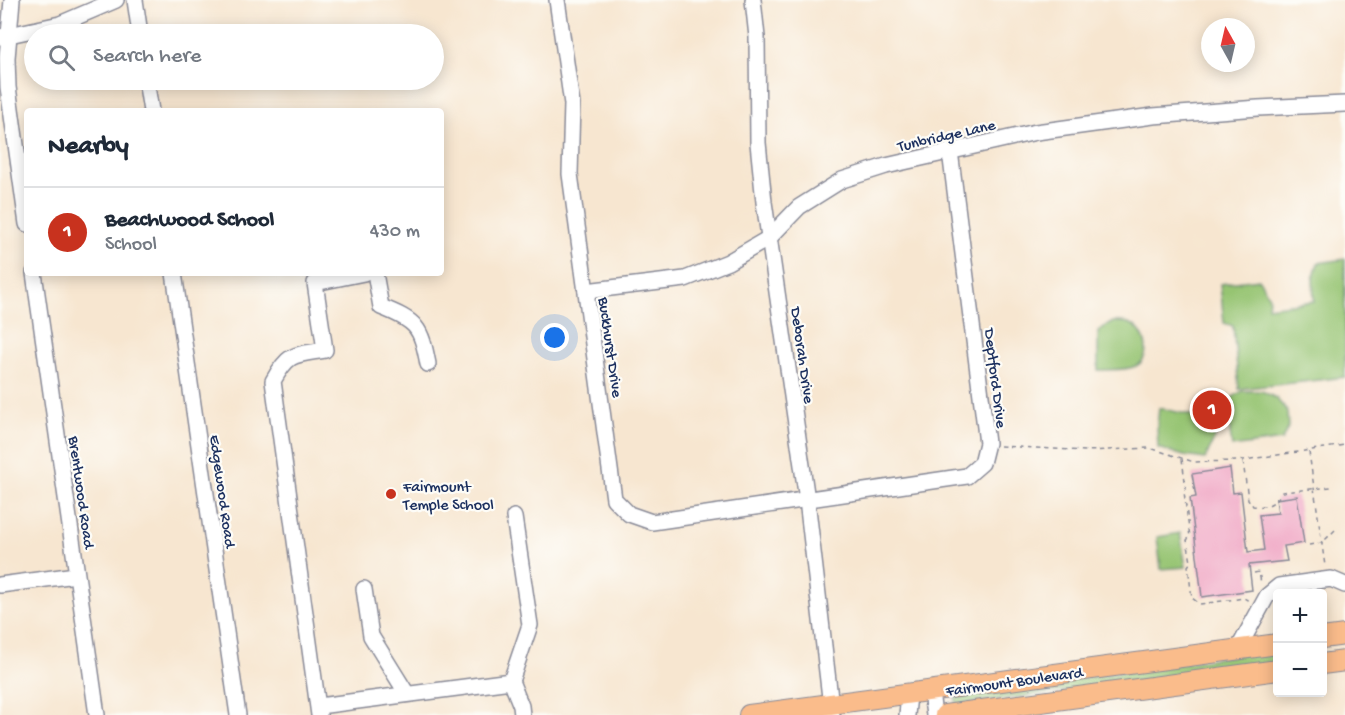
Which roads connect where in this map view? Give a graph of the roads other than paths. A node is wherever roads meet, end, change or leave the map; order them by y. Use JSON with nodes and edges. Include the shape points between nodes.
{"nodes":[{"id":1,"x":12,"y":0,"type":"edge"},
{"id":2,"x":116,"y":0,"type":"edge"},
{"id":3,"x":135,"y":0,"type":"edge"},
{"id":4,"x":557,"y":0,"type":"edge"},
{"id":5,"x":753,"y":0,"type":"edge"},
{"id":6,"x":60,"y":24,"type":"edge"},
{"id":7,"x":139,"y":24,"type":"edge"},
{"id":8,"x":24,"y":32,"type":"edge"},
{"id":9,"x":5,"y":36,"type":"edge"},
{"id":10,"x":148,"y":90,"type":"edge"},
{"id":11,"x":1345,"y":104,"type":"edge"},
{"id":12,"x":151,"y":108,"type":"edge"},
{"id":13,"x":950,"y":151,"type":"junction"},
{"id":14,"x":24,"y":202,"type":"edge"},
{"id":15,"x":769,"y":238,"type":"junction"},
{"id":16,"x":34,"y":276,"type":"edge"},
{"id":17,"x":174,"y":276,"type":"edge"},
{"id":18,"x":349,"y":276,"type":"edge"},
{"id":19,"x":376,"y":276,"type":"edge"},
{"id":20,"x":586,"y":291,"type":"junction"},
{"id":21,"x":428,"y":364,"type":"dead end"},
{"id":22,"x":807,"y":500,"type":"junction"},
{"id":23,"x":514,"y":517,"type":"dead end"},
{"id":24,"x":76,"y":575,"type":"junction"},
{"id":25,"x":0,"y":585,"type":"edge"},
{"id":26,"x":1345,"y":585,"type":"edge"},
{"id":27,"x":364,"y":589,"type":"dead end"},
{"id":28,"x":1345,"y":635,"type":"edge"},
{"id":29,"x":1327,"y":637,"type":"edge"},
{"id":30,"x":1273,"y":645,"type":"edge"},
{"id":31,"x":1238,"y":649,"type":"junction"},
{"id":32,"x":1345,"y":661,"type":"edge"},
{"id":33,"x":1327,"y":663,"type":"edge"},
{"id":34,"x":1273,"y":671,"type":"edge"},
{"id":35,"x":511,"y":681,"type":"junction"},
{"id":36,"x":930,"y":692,"type":"junction"},
{"id":37,"x":407,"y":694,"type":"junction"},
{"id":38,"x":909,"y":695,"type":"junction"},
{"id":39,"x":319,"y":710,"type":"edge"},
{"id":40,"x":832,"y":710,"type":"edge"},
{"id":41,"x":97,"y":715,"type":"edge"},
{"id":42,"x":238,"y":715,"type":"edge"},
{"id":43,"x":522,"y":715,"type":"edge"},
{"id":44,"x":749,"y":715,"type":"edge"},
{"id":45,"x":907,"y":715,"type":"edge"},
{"id":46,"x":934,"y":715,"type":"edge"},
{"id":47,"x":945,"y":715,"type":"edge"}],
"edges":[{"from":1,"to":9,"type":"street"},
{"from":2,"to":6,"type":"street"},
{"from":3,"to":7,"type":"street"},
{"from":4,"to":20,"type":"street","name":"Buckhurst Drive","via":[[572,104],[570,174]]},
{"from":5,"to":15,"type":"street","name":"Deborah Drive","via":[[758,143]]},
{"from":8,"to":9,"type":"street"},
{"from":9,"to":14,"type":"street"},
{"from":10,"to":12,"type":"street"},
{"from":11,"to":13,"type":"street","name":"Tunbridge Lane","via":[[1153,116],[1036,132]]},
{"from":13,"to":15,"type":"street","name":"Tunbridge Lane","via":[[842,180],[799,207]]},
{"from":13,"to":22,"type":"street","name":"Deptford Drive","via":[[987,443],[982,464],[967,476]]},
{"from":15,"to":20,"type":"street","name":"Tunbridge Lane","via":[[728,262],[685,279]]},
{"from":15,"to":22,"type":"street","name":"Deborah Drive"},
{"from":16,"to":24,"type":"street","name":"Brentwood Road"},
{"from":17,"to":42,"type":"street","name":"Edgewood Road"},
{"from":18,"to":39,"type":"street","via":[[315,283],[325,350],[296,354],[284,362],[273,381]]},
{"from":19,"to":21,"type":"street","via":[[381,307],[410,320],[423,338]]},
{"from":20,"to":22,"type":"street","name":"Buckhurst Drive","via":[[614,499],[628,514],[652,522]]},
{"from":22,"to":40,"type":"street","name":"Deborah Drive"},
{"from":23,"to":35,"type":"street","via":[[530,625]]},
{"from":24,"to":25,"type":"street"},
{"from":24,"to":41,"type":"street","name":"Brentwood Road"},
{"from":26,"to":31,"type":"street","via":[[1331,579],[1280,586],[1267,596]]},
{"from":27,"to":37,"type":"street","via":[[371,636]]},
{"from":28,"to":29,"type":"main road"},
{"from":30,"to":31,"type":"main road","name":"Fairmount Boulevard"},
{"from":31,"to":36,"type":"main road","name":"Fairmount Boulevard"},
{"from":32,"to":33,"type":"main road"},
{"from":34,"to":47,"type":"main road","name":"Fairmount Boulevard"},
{"from":35,"to":37,"type":"street"},
{"from":35,"to":43,"type":"street"},
{"from":36,"to":38,"type":"main road","name":"Fairmount Boulevard"},
{"from":36,"to":46,"type":"street"},
{"from":37,"to":39,"type":"street"},
{"from":38,"to":40,"type":"main road","name":"Fairmount Boulevard"},
{"from":38,"to":45,"type":"street"},
{"from":40,"to":44,"type":"main road","name":"Fairmount Boulevard"}]}
